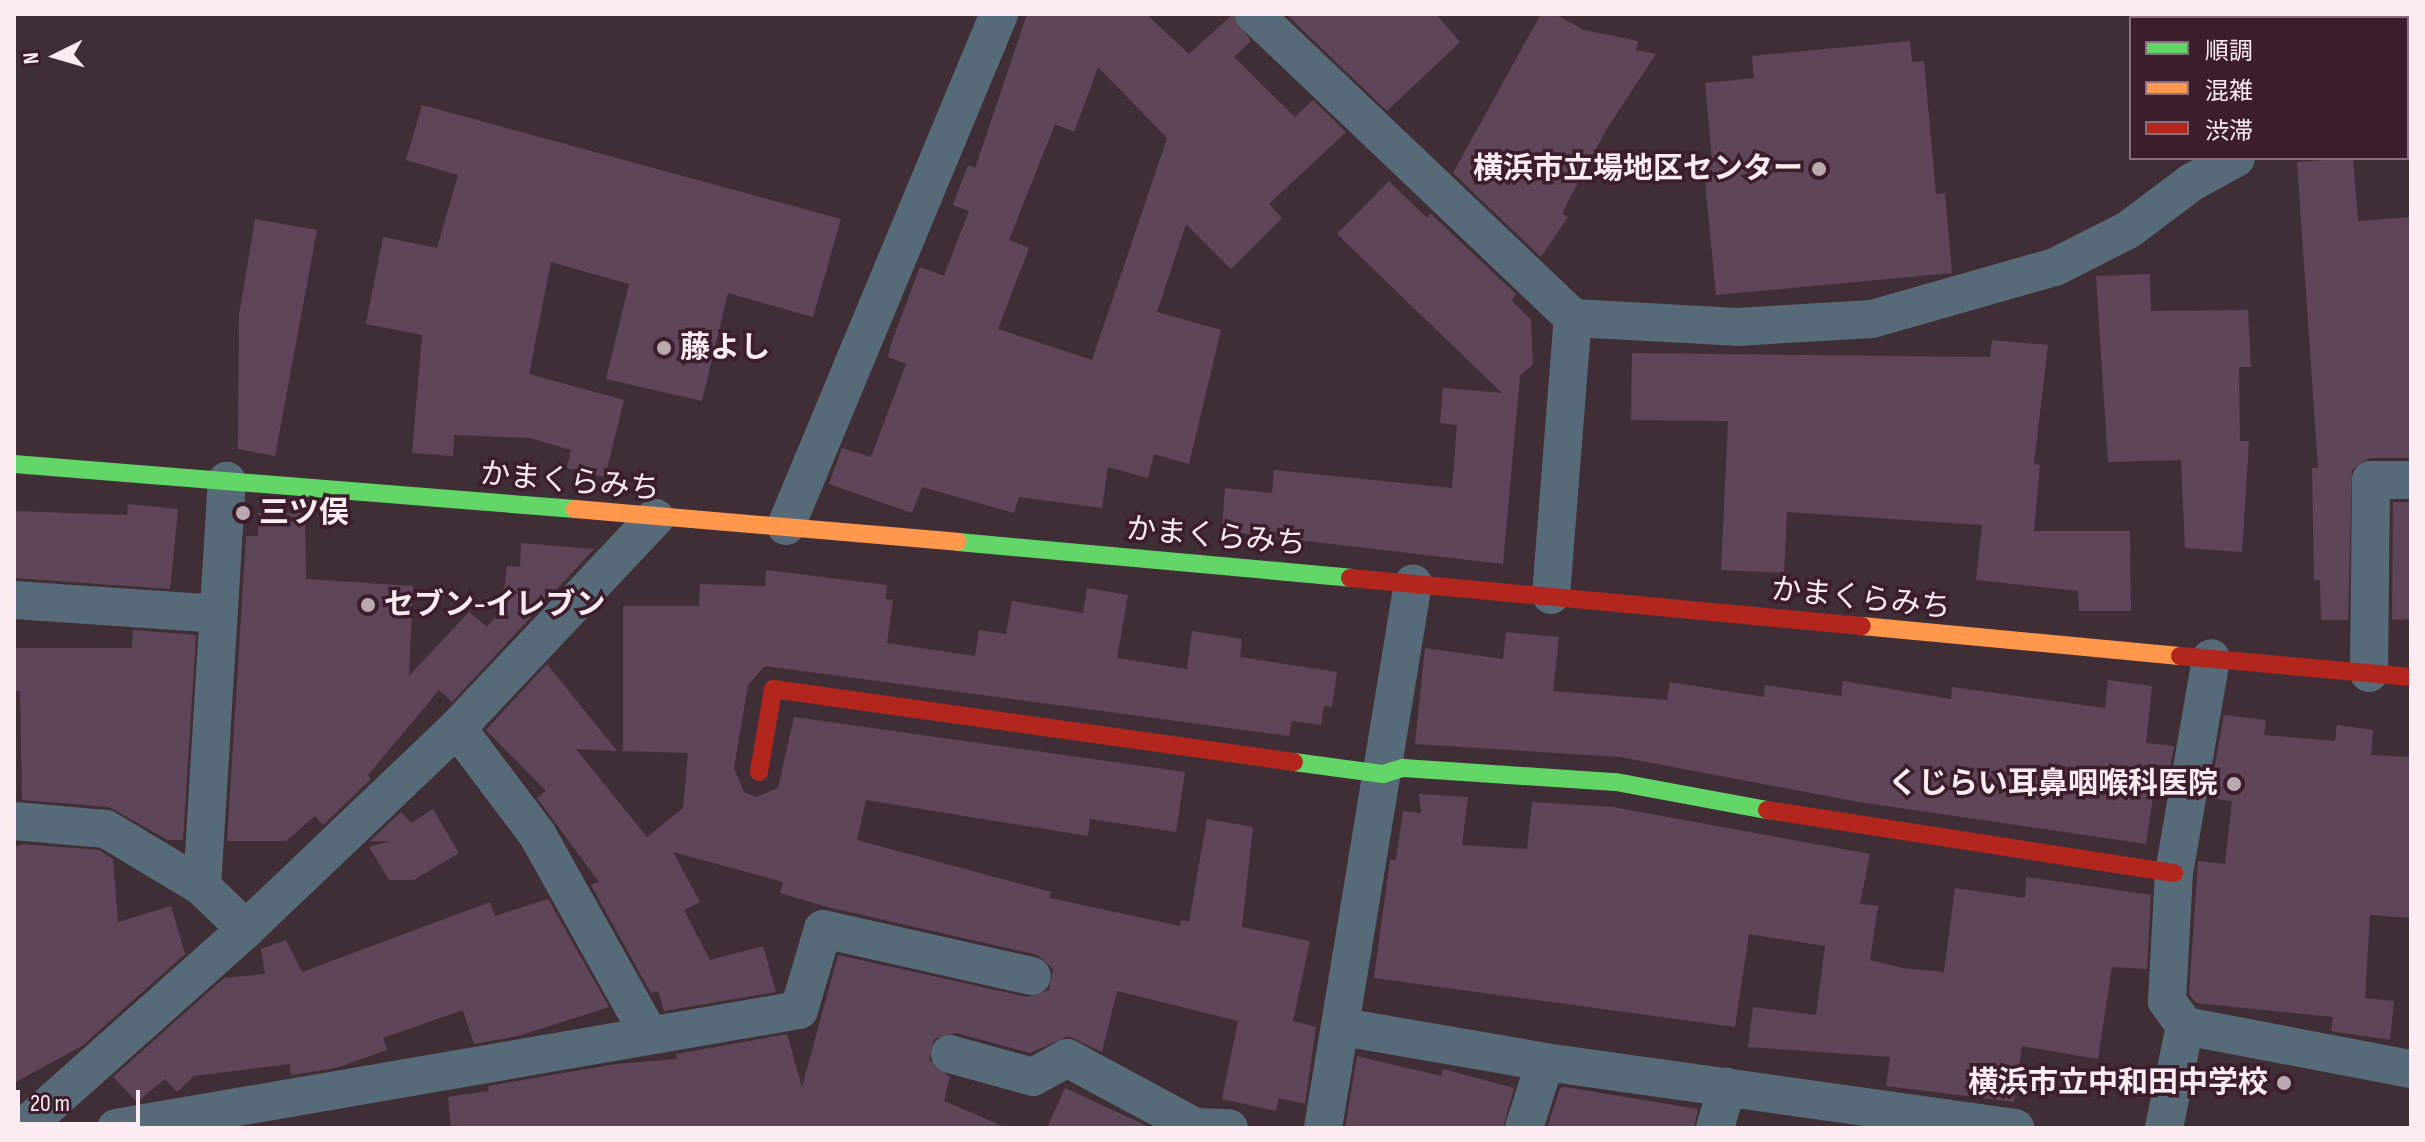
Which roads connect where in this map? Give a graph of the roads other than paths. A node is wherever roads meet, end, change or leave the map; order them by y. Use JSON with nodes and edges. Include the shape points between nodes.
{"nodes":[{"id":1,"x":999,"y":14,"type":"edge"},
{"id":2,"x":1254,"y":14,"type":"edge"},
{"id":3,"x":2232,"y":160,"type":"edge"},
{"id":4,"x":1573,"y":318,"type":"junction"},
{"id":5,"x":14,"y":464,"type":"edge"},
{"id":6,"x":2411,"y":480,"type":"edge"},
{"id":7,"x":227,"y":481,"type":"junction"},
{"id":8,"x":655,"y":518,"type":"junction"},
{"id":9,"x":786,"y":526,"type":"junction"},
{"id":10,"x":1413,"y":583,"type":"junction"},
{"id":11,"x":1551,"y":595,"type":"junction"},
{"id":12,"x":14,"y":600,"type":"edge"},
{"id":13,"x":217,"y":614,"type":"junction"},
{"id":14,"x":2211,"y":658,"type":"junction"},
{"id":15,"x":2369,"y":673,"type":"junction"},
{"id":16,"x":2411,"y":677,"type":"edge"},
{"id":17,"x":457,"y":728,"type":"junction"},
{"id":18,"x":759,"y":772,"type":"dead end"},
{"id":19,"x":1383,"y":774,"type":"junction"},
{"id":20,"x":14,"y":821,"type":"edge"},
{"id":21,"x":2174,"y":873,"type":"junction"},
{"id":22,"x":202,"y":887,"type":"junction"},
{"id":23,"x":246,"y":929,"type":"junction"},
{"id":24,"x":1032,"y":976,"type":"dead end"},
{"id":25,"x":2185,"y":1026,"type":"junction"},
{"id":26,"x":1343,"y":1027,"type":"junction"},
{"id":27,"x":649,"y":1034,"type":"junction"},
{"id":28,"x":950,"y":1054,"type":"dead end"},
{"id":29,"x":2410,"y":1060,"type":"edge"},
{"id":30,"x":1545,"y":1062,"type":"junction"},
{"id":31,"x":1727,"y":1087,"type":"junction"},
{"id":32,"x":48,"y":1121,"type":"edge"},
{"id":33,"x":116,"y":1128,"type":"edge"},
{"id":34,"x":1229,"y":1128,"type":"edge"},
{"id":35,"x":1323,"y":1128,"type":"edge"},
{"id":36,"x":1524,"y":1128,"type":"edge"},
{"id":37,"x":1715,"y":1128,"type":"edge"},
{"id":38,"x":2015,"y":1128,"type":"edge"},
{"id":39,"x":2164,"y":1128,"type":"edge"}],
"edges":[{"from":1,"to":9,"type":"street"},
{"from":2,"to":4,"type":"street"},
{"from":3,"to":4,"type":"street","via":[[2192,182],[2128,230],[2055,267],[1872,319],[1737,327]]},
{"from":4,"to":11,"type":"street"},
{"from":5,"to":7,"type":"main road","name":"かまくらみち"},
{"from":6,"to":15,"type":"street","via":[[2371,480]]},
{"from":7,"to":8,"type":"main road","name":"かまくらみち"},
{"from":7,"to":13,"type":"street"},
{"from":8,"to":9,"type":"main road","name":"かまくらみち"},
{"from":8,"to":17,"type":"street"},
{"from":9,"to":10,"type":"main road","name":"かまくらみち"},
{"from":10,"to":11,"type":"main road","name":"かまくらみち"},
{"from":10,"to":19,"type":"street"},
{"from":11,"to":14,"type":"main road","name":"かまくらみち"},
{"from":12,"to":13,"type":"street"},
{"from":13,"to":22,"type":"street"},
{"from":14,"to":15,"type":"main road","name":"かまくらみち"},
{"from":14,"to":21,"type":"street"},
{"from":15,"to":16,"type":"main road","name":"かまくらみち"},
{"from":17,"to":23,"type":"street"},
{"from":17,"to":27,"type":"street","via":[[537,834]]},
{"from":18,"to":19,"type":"main road","via":[[773,689]]},
{"from":19,"to":21,"type":"main road","via":[[1403,768],[1616,782],[1855,827]]},
{"from":19,"to":26,"type":"street"},
{"from":20,"to":22,"type":"street","via":[[106,829]]},
{"from":21,"to":25,"type":"street","via":[[2167,1001]]},
{"from":22,"to":23,"type":"street"},
{"from":23,"to":32,"type":"street"},
{"from":24,"to":27,"type":"street","via":[[823,929],[799,1010]]},
{"from":25,"to":29,"type":"street"},
{"from":25,"to":39,"type":"street"},
{"from":26,"to":30,"type":"street"},
{"from":26,"to":35,"type":"street"},
{"from":27,"to":33,"type":"street"},
{"from":28,"to":34,"type":"street","via":[[1033,1077],[1067,1058],[1195,1127]]},
{"from":30,"to":31,"type":"street"},
{"from":30,"to":36,"type":"street"},
{"from":31,"to":37,"type":"street"},
{"from":31,"to":38,"type":"street"}]}
